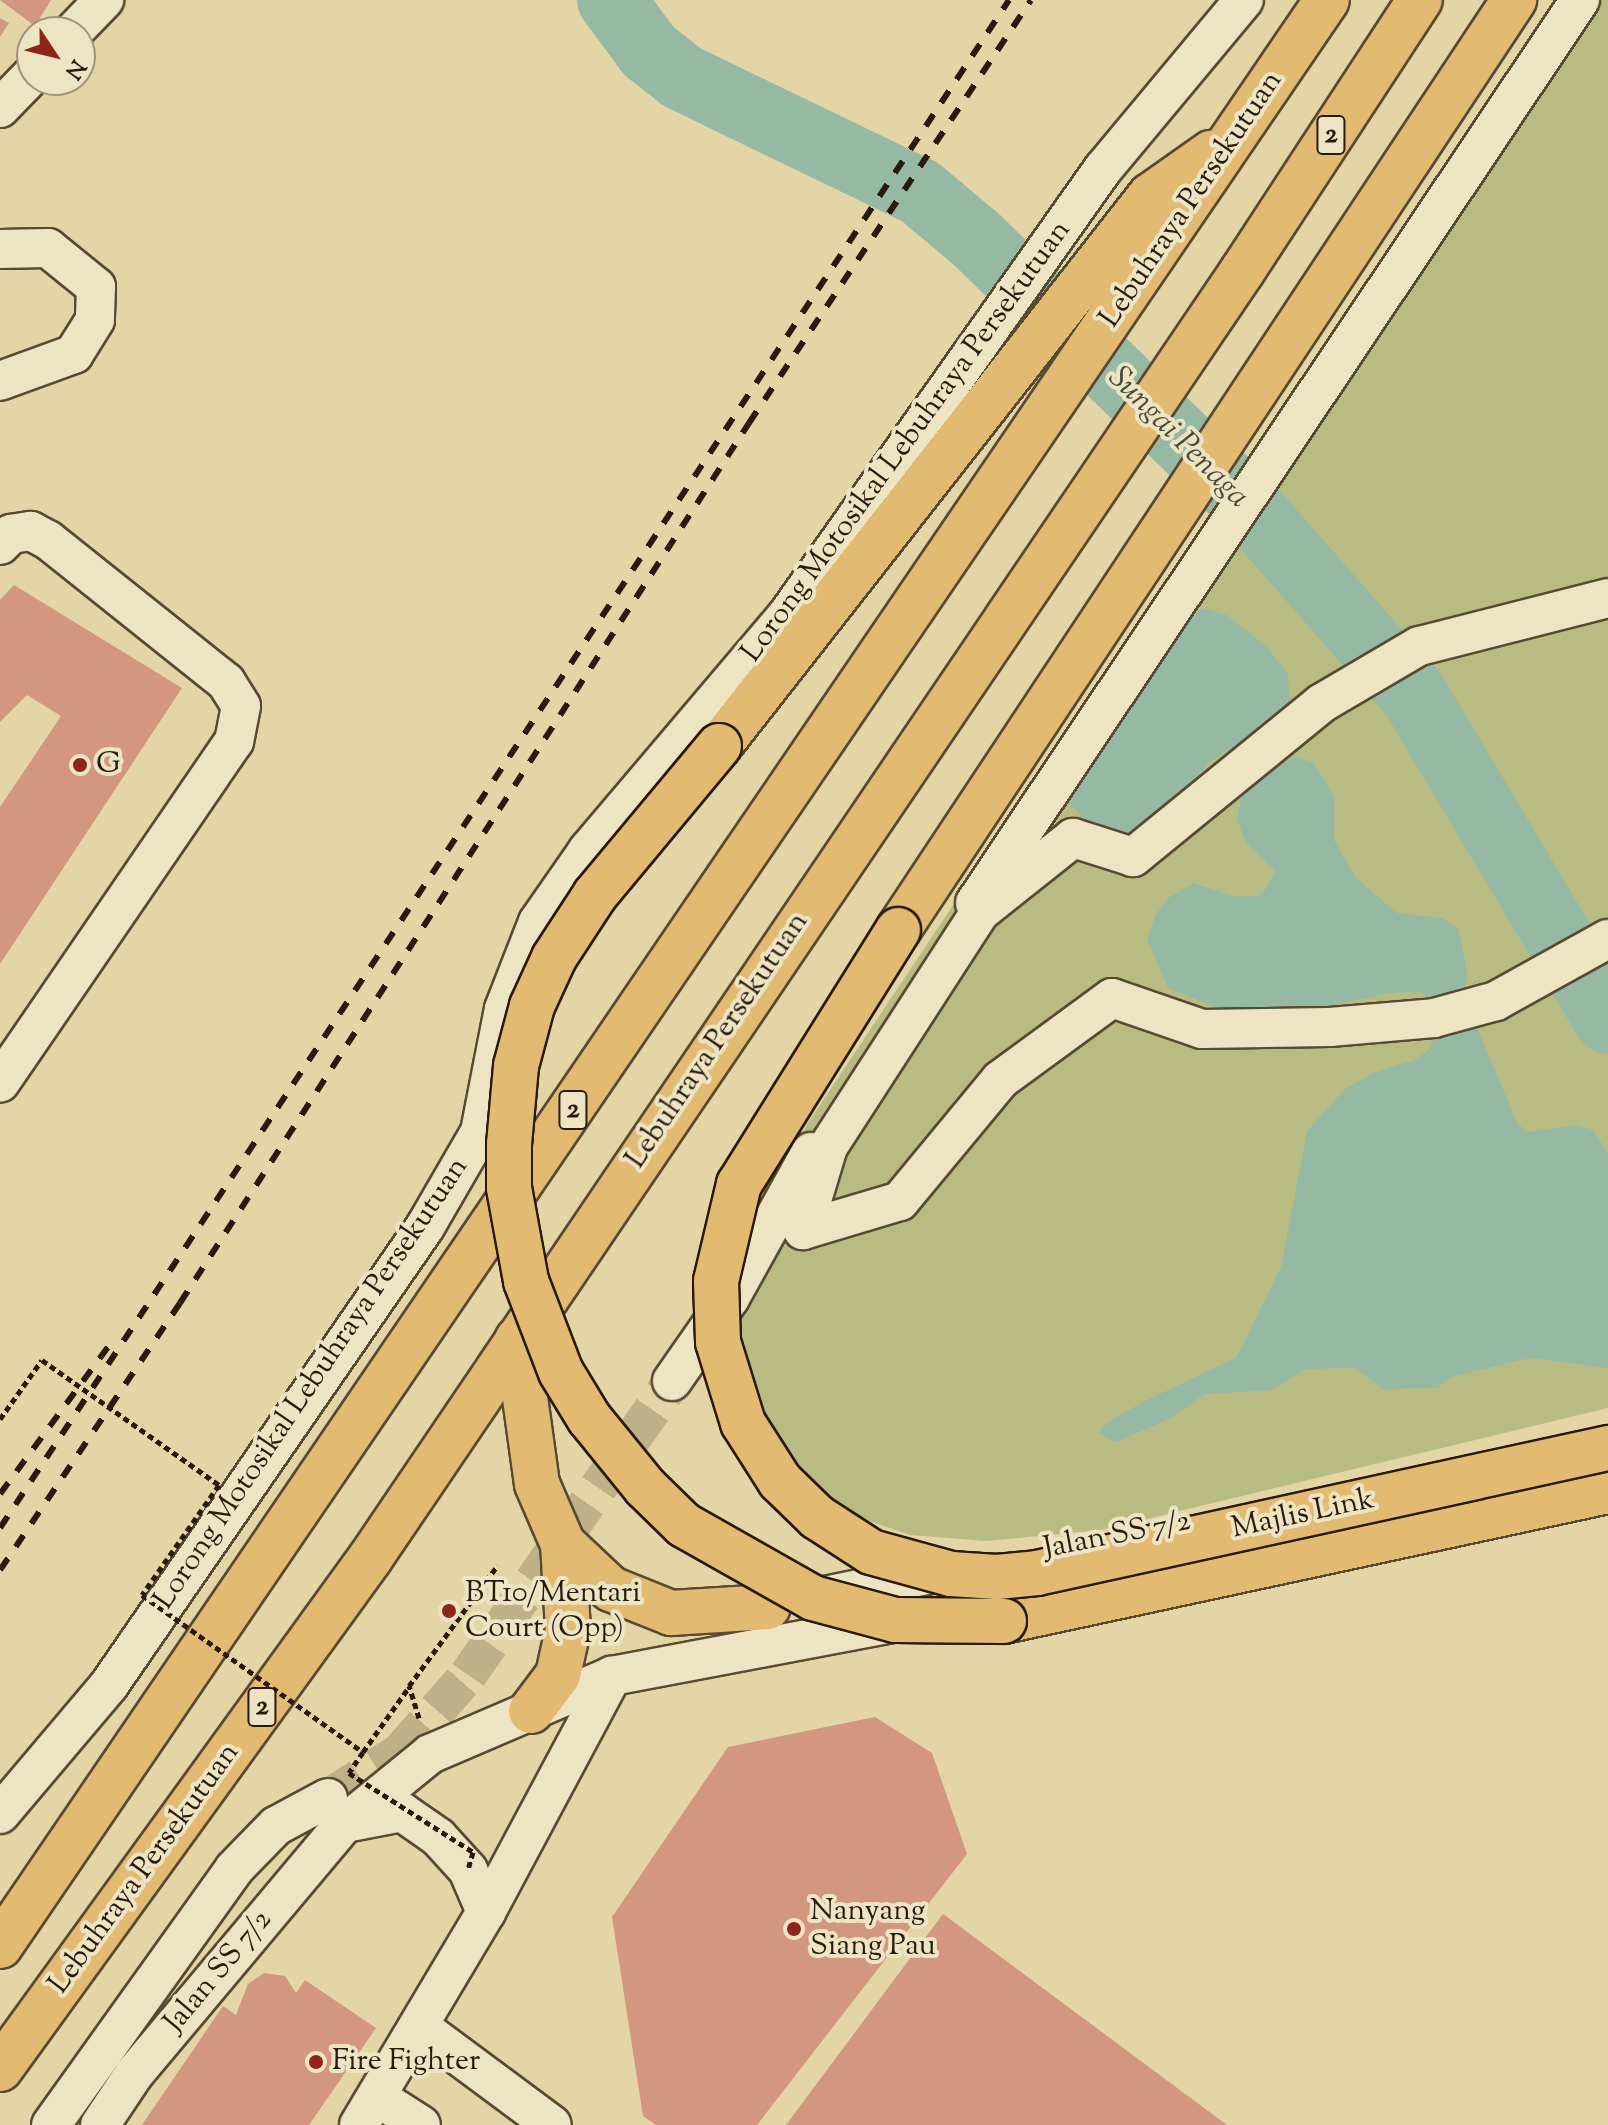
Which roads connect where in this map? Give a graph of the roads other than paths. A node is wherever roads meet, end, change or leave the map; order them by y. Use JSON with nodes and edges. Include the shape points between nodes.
{"nodes":[{"id":1,"x":104,"y":0,"type":"edge"},
{"id":2,"x":1244,"y":0,"type":"edge"},
{"id":3,"x":1327,"y":0,"type":"edge"},
{"id":4,"x":1420,"y":0,"type":"edge"},
{"id":5,"x":1514,"y":0,"type":"edge"},
{"id":6,"x":1580,"y":0,"type":"edge"},
{"id":7,"x":88,"y":16,"type":"edge"},
{"id":8,"x":16,"y":92,"type":"edge"},
{"id":9,"x":0,"y":108,"type":"edge"},
{"id":10,"x":1239,"y":133,"type":"junction"},
{"id":11,"x":0,"y":249,"type":"edge"},
{"id":12,"x":0,"y":381,"type":"edge"},
{"id":13,"x":0,"y":545,"type":"edge"},
{"id":14,"x":1608,"y":598,"type":"edge"},
{"id":15,"x":1602,"y":942,"type":"edge"},
{"id":16,"x":0,"y":1083,"type":"edge"},
{"id":17,"x":730,"y":1298,"type":"junction"},
{"id":18,"x":517,"y":1340,"type":"junction"},
{"id":19,"x":672,"y":1381,"type":"tunnel mouth"},
{"id":20,"x":1608,"y":1436,"type":"edge"},
{"id":21,"x":1608,"y":1448,"type":"edge"},
{"id":22,"x":1608,"y":1483,"type":"edge"},
{"id":23,"x":1588,"y":1491,"type":"edge"},
{"id":24,"x":1272,"y":1505,"type":"junction"},
{"id":25,"x":563,"y":1544,"type":"junction"},
{"id":26,"x":1281,"y":1555,"type":"junction"},
{"id":27,"x":891,"y":1582,"type":"junction"},
{"id":28,"x":768,"y":1607,"type":"joint"},
{"id":29,"x":612,"y":1676,"type":"junction"},
{"id":30,"x":531,"y":1711,"type":"junction"},
{"id":31,"x":336,"y":1811,"type":"junction"},
{"id":32,"x":0,"y":1814,"type":"edge"},
{"id":33,"x":486,"y":1912,"type":"junction"},
{"id":34,"x":0,"y":1946,"type":"edge"},
{"id":35,"x":420,"y":2027,"type":"junction"},
{"id":36,"x":0,"y":2069,"type":"edge"},
{"id":37,"x":368,"y":2111,"type":"edge"},
{"id":38,"x":51,"y":2125,"type":"edge"},
{"id":39,"x":100,"y":2125,"type":"edge"},
{"id":40,"x":421,"y":2125,"type":"edge"},
{"id":41,"x":552,"y":2125,"type":"edge"}],
"edges":[{"from":1,"to":7,"type":"street"},
{"from":2,"to":32,"type":"street","name":"Lorong Motosikal Lebuhraya Persekutuan","via":[[1103,169],[788,614],[588,850],[538,922],[504,1009],[480,1132],[425,1227],[109,1685]]},
{"from":3,"to":10,"type":"main road","name":"Lebuhraya Persekutuan","number":"2"},
{"from":4,"to":18,"type":"main road","name":"Lebuhraya Persekutuan","number":"2","via":[[1243,270]]},
{"from":5,"to":21,"type":"main road","name":"Majlis Link","bridge":true,"via":[[782,1111],[729,1211],[716,1281],[718,1342],[743,1423],[780,1481],[817,1517],[871,1552],[951,1574],[1037,1573]]},
{"from":6,"to":17,"type":"street","via":[[800,1168]]},
{"from":8,"to":9,"type":"street"},
{"from":10,"to":23,"type":"main road","name":"Majlis Link","bridge":true,"via":[[1150,196],[768,687],[595,895],[554,958],[532,1006],[516,1066],[509,1144],[509,1188],[531,1294],[561,1372],[582,1407],[645,1487],[684,1525],[813,1598],[895,1620],[1004,1621]]},
{"from":10,"to":34,"type":"main road","name":"Lebuhraya Persekutuan","number":"2"},
{"from":11,"to":12,"type":"street","via":[[48,248],[96,287],[95,320],[74,354]]},
{"from":13,"to":16,"type":"street","via":[[11,534],[31,531],[48,540],[226,682],[241,706],[234,741]]},
{"from":14,"to":15,"type":"street","via":[[1419,646],[1322,703],[1133,857],[1073,838],[980,912],[828,1147],[803,1230],[900,1201],[1000,1080],[1112,998],[1202,1029],[1330,1027],[1434,1018],[1496,1001]]},
{"from":17,"to":19,"type":"street"},
{"from":17,"to":27,"type":"street","via":[[738,1376],[759,1423],[785,1468]]},
{"from":18,"to":25,"type":"main road","via":[[537,1484]]},
{"from":18,"to":36,"type":"main road","name":"Lebuhraya Persekutuan","number":"2","via":[[371,1557]]},
{"from":20,"to":24,"type":"street","name":"Jalan SS 7/2"},
{"from":22,"to":23,"type":"street","name":"Jalan SS 7/2"},
{"from":23,"to":26,"type":"street","name":"Jalan SS 7/2"},
{"from":24,"to":26,"type":"street"},
{"from":24,"to":27,"type":"street","name":"Jalan SS 7/2"},
{"from":25,"to":28,"type":"main road","via":[[611,1589],[671,1613]]},
{"from":25,"to":30,"type":"main road","via":[[570,1607],[566,1641],[558,1675]]},
{"from":26,"to":29,"type":"street","name":"Jalan SS 7/2","via":[[1175,1579],[873,1626]]},
{"from":27,"to":28,"type":"street","name":"Jalan SS 7/2"},
{"from":29,"to":30,"type":"street","name":"Jalan SS 7/2"},
{"from":29,"to":33,"type":"street"},
{"from":30,"to":31,"type":"street","name":"Jalan SS 7/2","via":[[430,1754]]},
{"from":31,"to":33,"type":"street","via":[[402,1812],[438,1837],[468,1870]]},
{"from":31,"to":38,"type":"street","via":[[276,1826],[234,1869]]},
{"from":31,"to":39,"type":"street","name":"Jalan SS 7/2"},
{"from":33,"to":35,"type":"street"},
{"from":35,"to":37,"type":"street"},
{"from":35,"to":41,"type":"street"},
{"from":37,"to":40,"type":"street"}]}
